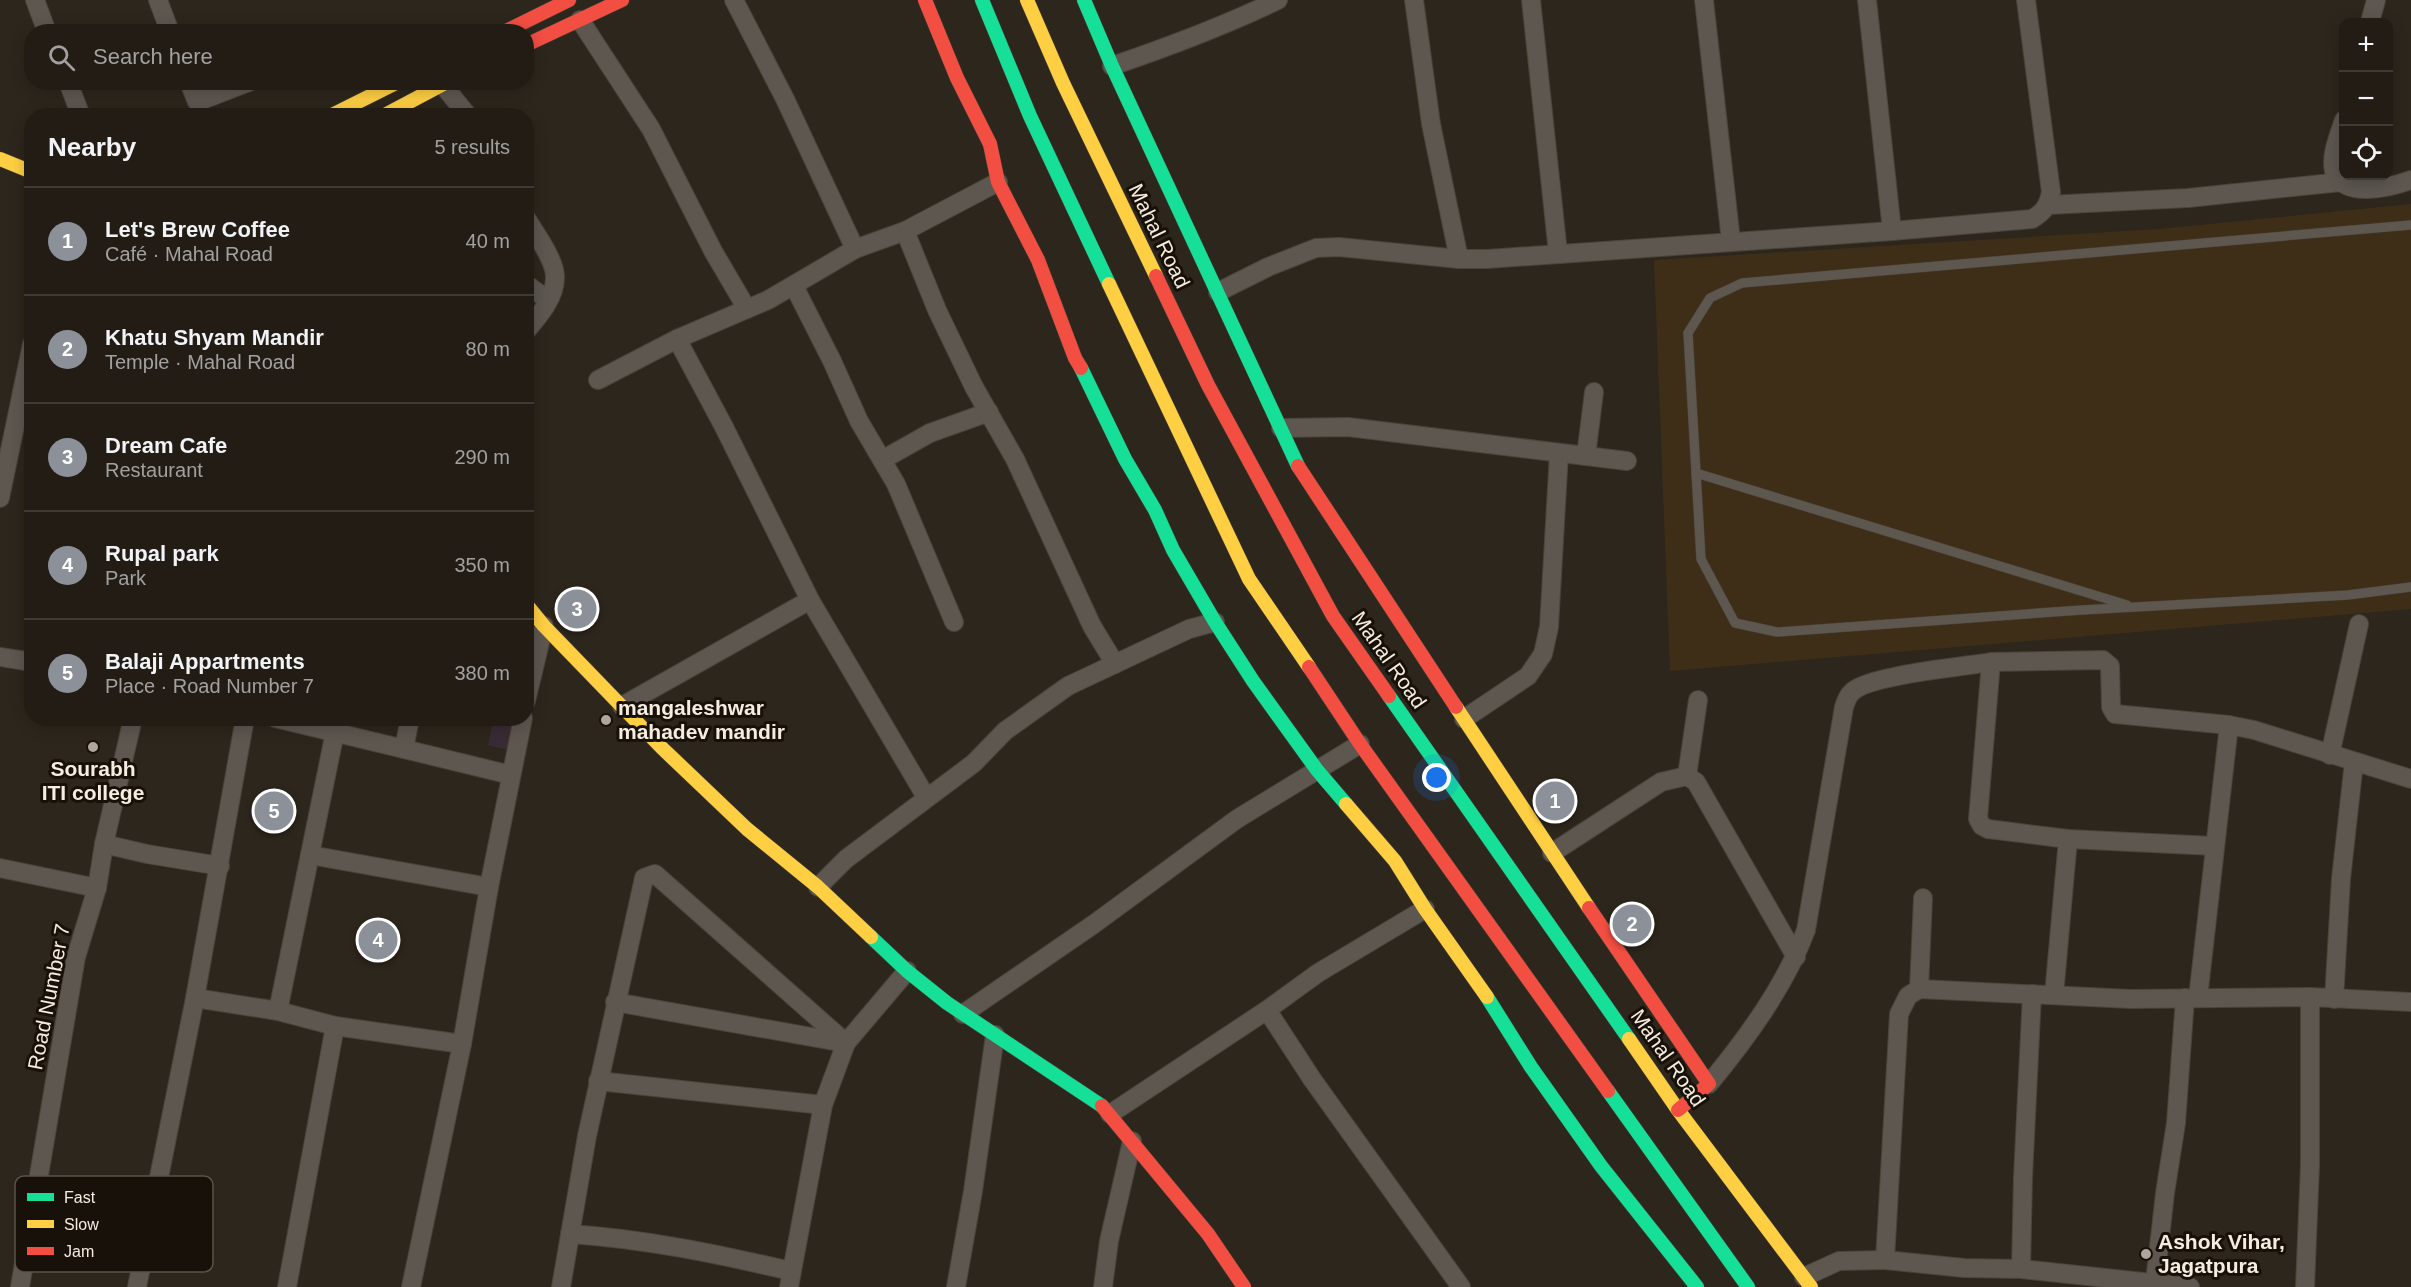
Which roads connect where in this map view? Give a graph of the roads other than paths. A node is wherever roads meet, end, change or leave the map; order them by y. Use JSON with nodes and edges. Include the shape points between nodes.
{"nodes":[{"id":1,"x":35,"y":0,"type":"edge"},
{"id":2,"x":158,"y":0,"type":"edge"},
{"id":3,"x":569,"y":0,"type":"edge"},
{"id":4,"x":622,"y":0,"type":"edge"},
{"id":5,"x":734,"y":0,"type":"edge"},
{"id":6,"x":925,"y":0,"type":"edge"},
{"id":7,"x":982,"y":0,"type":"edge"},
{"id":8,"x":1027,"y":0,"type":"edge"},
{"id":9,"x":1084,"y":0,"type":"edge"},
{"id":10,"x":1278,"y":0,"type":"edge"},
{"id":11,"x":1414,"y":0,"type":"edge"},
{"id":12,"x":1531,"y":0,"type":"edge"},
{"id":13,"x":1704,"y":0,"type":"edge"},
{"id":14,"x":1867,"y":0,"type":"edge"},
{"id":15,"x":2026,"y":0,"type":"edge"},
{"id":16,"x":2376,"y":0,"type":"edge"},
{"id":17,"x":2371,"y":18,"type":"edge"},
{"id":18,"x":580,"y":20,"type":"junction"},
{"id":19,"x":44,"y":24,"type":"edge"},
{"id":20,"x":167,"y":24,"type":"edge"},
{"id":21,"x":520,"y":24,"type":"edge"},
{"id":22,"x":534,"y":41,"type":"edge"},
{"id":23,"x":1112,"y":66,"type":"junction"},
{"id":24,"x":71,"y":90,"type":"edge"},
{"id":25,"x":192,"y":90,"type":"edge"},
{"id":26,"x":228,"y":90,"type":"edge"},
{"id":27,"x":382,"y":90,"type":"edge"},
{"id":28,"x":432,"y":90,"type":"edge"},
{"id":29,"x":450,"y":90,"type":"edge"},
{"id":30,"x":78,"y":108,"type":"edge"},
{"id":31,"x":346,"y":108,"type":"edge"},
{"id":32,"x":398,"y":108,"type":"edge"},
{"id":33,"x":462,"y":108,"type":"edge"},
{"id":34,"x":2341,"y":126,"type":"edge"},
{"id":35,"x":0,"y":159,"type":"edge"},
{"id":36,"x":24,"y":169,"type":"edge"},
{"id":37,"x":2411,"y":180,"type":"edge"},
{"id":38,"x":998,"y":182,"type":"junction"},
{"id":39,"x":2341,"y":182,"type":"junction"},
{"id":40,"x":2048,"y":205,"type":"junction"},
{"id":41,"x":2411,"y":225,"type":"edge"},
{"id":42,"x":905,"y":231,"type":"junction"},
{"id":43,"x":1892,"y":231,"type":"junction"},
{"id":44,"x":534,"y":232,"type":"edge"},
{"id":45,"x":1731,"y":242,"type":"junction"},
{"id":46,"x":855,"y":249,"type":"junction"},
{"id":47,"x":1558,"y":253,"type":"junction"},
{"id":48,"x":1459,"y":258,"type":"junction"},
{"id":49,"x":794,"y":286,"type":"junction"},
{"id":50,"x":534,"y":290,"type":"edge"},
{"id":51,"x":1218,"y":292,"type":"junction"},
{"id":52,"x":549,"y":300,"type":"junction"},
{"id":53,"x":747,"y":309,"type":"junction"},
{"id":54,"x":534,"y":320,"type":"edge"},
{"id":55,"x":677,"y":339,"type":"junction"},
{"id":56,"x":24,"y":375,"type":"edge"},
{"id":57,"x":598,"y":380,"type":"dead end"},
{"id":58,"x":1594,"y":392,"type":"dead end"},
{"id":59,"x":988,"y":412,"type":"junction"},
{"id":60,"x":1281,"y":428,"type":"junction"},
{"id":61,"x":5,"y":448,"type":"edge"},
{"id":62,"x":1559,"y":453,"type":"junction"},
{"id":63,"x":1586,"y":456,"type":"junction"},
{"id":64,"x":882,"y":460,"type":"junction"},
{"id":65,"x":1627,"y":461,"type":"dead end"},
{"id":66,"x":1696,"y":473,"type":"junction"},
{"id":67,"x":0,"y":498,"type":"edge"},
{"id":68,"x":2411,"y":588,"type":"edge"},
{"id":69,"x":810,"y":600,"type":"junction"},
{"id":70,"x":2135,"y":607,"type":"junction"},
{"id":71,"x":534,"y":614,"type":"edge"},
{"id":72,"x":954,"y":622,"type":"dead end"},
{"id":73,"x":1215,"y":622,"type":"junction"},
{"id":74,"x":2359,"y":624,"type":"dead end"},
{"id":75,"x":544,"y":626,"type":"junction"},
{"id":76,"x":0,"y":657,"type":"edge"},
{"id":77,"x":24,"y":661,"type":"edge"},
{"id":78,"x":1991,"y":662,"type":"junction"},
{"id":79,"x":1115,"y":664,"type":"junction"},
{"id":80,"x":534,"y":668,"type":"edge"},
{"id":81,"x":1698,"y":700,"type":"dead end"},
{"id":82,"x":622,"y":706,"type":"junction"},
{"id":83,"x":1464,"y":719,"type":"junction"},
{"id":84,"x":2229,"y":725,"type":"junction"},
{"id":85,"x":131,"y":726,"type":"edge"},
{"id":86,"x":244,"y":726,"type":"edge"},
{"id":87,"x":309,"y":726,"type":"edge"},
{"id":88,"x":408,"y":726,"type":"edge"},
{"id":89,"x":520,"y":726,"type":"edge"},
{"id":90,"x":335,"y":732,"type":"junction"},
{"id":91,"x":1360,"y":744,"type":"junction"},
{"id":92,"x":404,"y":749,"type":"junction"},
{"id":93,"x":2330,"y":755,"type":"junction"},
{"id":94,"x":2354,"y":762,"type":"junction"},
{"id":95,"x":1317,"y":770,"type":"junction"},
{"id":96,"x":511,"y":775,"type":"junction"},
{"id":97,"x":1688,"y":776,"type":"junction"},
{"id":98,"x":2411,"y":780,"type":"edge"},
{"id":99,"x":926,"y":797,"type":"junction"},
{"id":100,"x":2068,"y":839,"type":"junction"},
{"id":101,"x":104,"y":844,"type":"junction"},
{"id":102,"x":2214,"y":846,"type":"junction"},
{"id":103,"x":1552,"y":853,"type":"junction"},
{"id":104,"x":310,"y":855,"type":"junction"},
{"id":105,"x":220,"y":866,"type":"junction"},
{"id":106,"x":0,"y":868,"type":"edge"},
{"id":107,"x":489,"y":887,"type":"junction"},
{"id":108,"x":818,"y":887,"type":"junction"},
{"id":109,"x":97,"y":888,"type":"junction"},
{"id":110,"x":1923,"y":898,"type":"dead end"},
{"id":111,"x":1425,"y":909,"type":"junction"},
{"id":112,"x":1796,"y":957,"type":"junction"},
{"id":113,"x":907,"y":971,"type":"junction"},
{"id":114,"x":1919,"y":989,"type":"junction"},
{"id":115,"x":2032,"y":994,"type":"junction"},
{"id":116,"x":2054,"y":996,"type":"junction"},
{"id":117,"x":2310,"y":997,"type":"junction"},
{"id":118,"x":195,"y":998,"type":"junction"},
{"id":119,"x":2191,"y":998,"type":"junction"},
{"id":120,"x":2334,"y":999,"type":"junction"},
{"id":121,"x":615,"y":1002,"type":"junction"},
{"id":122,"x":2411,"y":1002,"type":"edge"},
{"id":123,"x":1267,"y":1010,"type":"junction"},
{"id":124,"x":278,"y":1011,"type":"junction"},
{"id":125,"x":963,"y":1014,"type":"junction"},
{"id":126,"x":335,"y":1026,"type":"junction"},
{"id":127,"x":994,"y":1035,"type":"junction"},
{"id":128,"x":846,"y":1043,"type":"junction"},
{"id":129,"x":462,"y":1044,"type":"junction"},
{"id":130,"x":598,"y":1081,"type":"junction"},
{"id":131,"x":1709,"y":1084,"type":"junction"},
{"id":132,"x":823,"y":1105,"type":"junction"},
{"id":133,"x":1678,"y":1110,"type":"junction"},
{"id":134,"x":1110,"y":1114,"type":"junction"},
{"id":135,"x":1132,"y":1141,"type":"junction"},
{"id":136,"x":39,"y":1176,"type":"edge"},
{"id":137,"x":159,"y":1176,"type":"edge"},
{"id":138,"x":570,"y":1234,"type":"junction"},
{"id":139,"x":1885,"y":1260,"type":"junction"},
{"id":140,"x":2021,"y":1269,"type":"junction"},
{"id":141,"x":23,"y":1272,"type":"edge"},
{"id":142,"x":140,"y":1272,"type":"edge"},
{"id":143,"x":790,"y":1279,"type":"edge"},
{"id":144,"x":1807,"y":1282,"type":"edge"},
{"id":145,"x":2155,"y":1282,"type":"junction"},
{"id":146,"x":20,"y":1287,"type":"edge"},
{"id":147,"x":137,"y":1287,"type":"edge"},
{"id":148,"x":286,"y":1287,"type":"edge"},
{"id":149,"x":411,"y":1287,"type":"edge"},
{"id":150,"x":561,"y":1287,"type":"edge"},
{"id":151,"x":956,"y":1287,"type":"edge"},
{"id":152,"x":1103,"y":1287,"type":"edge"},
{"id":153,"x":1244,"y":1287,"type":"edge"},
{"id":154,"x":1461,"y":1287,"type":"edge"},
{"id":155,"x":1697,"y":1287,"type":"edge"},
{"id":156,"x":1748,"y":1287,"type":"edge"},
{"id":157,"x":2190,"y":1287,"type":"edge"},
{"id":158,"x":2305,"y":1287,"type":"edge"}],
"edges":[{"from":1,"to":19,"type":"street"},
{"from":2,"to":20,"type":"street"},
{"from":3,"to":21,"type":"street"},
{"from":4,"to":18,"type":"street"},
{"from":5,"to":46,"type":"street"},
{"from":6,"to":38,"type":"street","via":[[990,144]]},
{"from":7,"to":91,"type":"street","via":[[1030,116],[1249,579]]},
{"from":8,"to":133,"type":"street","name":"Mahal Road","via":[[1208,385],[1333,616]]},
{"from":9,"to":23,"type":"street"},
{"from":10,"to":23,"type":"street","via":[[1163,49]]},
{"from":11,"to":48,"type":"street","via":[[1431,124]]},
{"from":12,"to":47,"type":"street"},
{"from":13,"to":45,"type":"street"},
{"from":14,"to":43,"type":"street"},
{"from":15,"to":40,"type":"street","via":[[2051,192]]},
{"from":16,"to":17,"type":"street"},
{"from":18,"to":22,"type":"street"},
{"from":18,"to":53,"type":"street","via":[[651,129]]},
{"from":23,"to":51,"type":"street"},
{"from":24,"to":30,"type":"street"},
{"from":25,"to":26,"type":"street","via":[[197,102]]},
{"from":27,"to":31,"type":"street"},
{"from":28,"to":32,"type":"street"},
{"from":29,"to":33,"type":"street"},
{"from":34,"to":39,"type":"street","via":[[2334,153],[2334,171]]},
{"from":35,"to":36,"type":"street"},
{"from":37,"to":39,"type":"street","via":[[2363,191]]},
{"from":38,"to":42,"type":"street"},
{"from":38,"to":73,"type":"street","via":[[1038,260],[1075,358],[1173,550]]},
{"from":39,"to":40,"type":"street","via":[[2188,198]]},
{"from":40,"to":43,"type":"street","via":[[2032,219]]},
{"from":41,"to":66,"type":"lane","via":[[1742,283],[1710,298],[1688,333]]},
{"from":42,"to":46,"type":"street"},
{"from":42,"to":59,"type":"street","via":[[937,310]]},
{"from":43,"to":45,"type":"street"},
{"from":44,"to":52,"type":"street","via":[[556,277]]},
{"from":45,"to":47,"type":"street"},
{"from":46,"to":49,"type":"street"},
{"from":47,"to":48,"type":"street"},
{"from":48,"to":51,"type":"street","via":[[1316,248]]},
{"from":49,"to":53,"type":"street"},
{"from":49,"to":64,"type":"street","via":[[859,422]]},
{"from":50,"to":52,"type":"street"},
{"from":51,"to":60,"type":"street"},
{"from":52,"to":54,"type":"street"},
{"from":53,"to":55,"type":"street"},
{"from":55,"to":57,"type":"street"},
{"from":55,"to":69,"type":"street"},
{"from":56,"to":61,"type":"street"},
{"from":58,"to":63,"type":"street"},
{"from":59,"to":64,"type":"street","via":[[930,434]]},
{"from":59,"to":79,"type":"street","via":[[1016,459],[1092,626]]},
{"from":60,"to":62,"type":"street","via":[[1348,427]]},
{"from":60,"to":83,"type":"street","via":[[1301,471]]},
{"from":61,"to":67,"type":"street"},
{"from":62,"to":63,"type":"street"},
{"from":62,"to":83,"type":"street","via":[[1549,627],[1543,654],[1528,676]]},
{"from":63,"to":65,"type":"street"},
{"from":64,"to":72,"type":"street","via":[[896,484]]},
{"from":66,"to":70,"type":"lane"},
{"from":66,"to":70,"type":"lane","via":[[1701,559],[1735,623],[1777,632]]},
{"from":68,"to":70,"type":"lane"},
{"from":69,"to":82,"type":"street"},
{"from":69,"to":99,"type":"street"},
{"from":71,"to":75,"type":"street"},
{"from":73,"to":79,"type":"street","via":[[1189,629]]},
{"from":73,"to":95,"type":"street"},
{"from":74,"to":93,"type":"street"},
{"from":75,"to":80,"type":"street"},
{"from":75,"to":82,"type":"street"},
{"from":76,"to":77,"type":"street"},
{"from":78,"to":84,"type":"street","via":[[2103,660],[2110,666],[2111,707],[2115,714]]},
{"from":78,"to":100,"type":"street","via":[[1978,819],[1988,829]]},
{"from":78,"to":112,"type":"street","via":[[1879,680],[1848,697],[1806,930]]},
{"from":79,"to":99,"type":"street","via":[[1068,686],[1005,731],[974,763]]},
{"from":81,"to":97,"type":"street"},
{"from":82,"to":108,"type":"street","via":[[747,829]]},
{"from":83,"to":103,"type":"street"},
{"from":84,"to":93,"type":"street"},
{"from":84,"to":102,"type":"street"},
{"from":85,"to":101,"type":"street","name":"Road Number 7"},
{"from":86,"to":105,"type":"street"},
{"from":87,"to":90,"type":"street"},
{"from":88,"to":92,"type":"street"},
{"from":89,"to":96,"type":"street"},
{"from":90,"to":92,"type":"street"},
{"from":90,"to":104,"type":"street"},
{"from":91,"to":95,"type":"street"},
{"from":91,"to":156,"type":"street"},
{"from":92,"to":96,"type":"street"},
{"from":93,"to":94,"type":"street"},
{"from":94,"to":98,"type":"street"},
{"from":94,"to":120,"type":"street","via":[[2340,879]]},
{"from":95,"to":111,"type":"street","via":[[1395,861]]},
{"from":95,"to":125,"type":"street","via":[[1236,819]]},
{"from":96,"to":107,"type":"street"},
{"from":97,"to":103,"type":"street","via":[[1661,782]]},
{"from":97,"to":112,"type":"street","via":[[1696,782]]},
{"from":99,"to":108,"type":"street"},
{"from":100,"to":102,"type":"street"},
{"from":100,"to":116,"type":"street"},
{"from":101,"to":105,"type":"street"},
{"from":101,"to":109,"type":"street","name":"Road Number 7"},
{"from":102,"to":119,"type":"street"},
{"from":103,"to":131,"type":"street"},
{"from":104,"to":107,"type":"street"},
{"from":104,"to":124,"type":"street"},
{"from":105,"to":118,"type":"street"},
{"from":106,"to":109,"type":"street"},
{"from":107,"to":129,"type":"street"},
{"from":108,"to":113,"type":"street"},
{"from":109,"to":136,"type":"street","name":"Road Number 7","via":[[76,957]]},
{"from":110,"to":114,"type":"street"},
{"from":111,"to":123,"type":"street","via":[[1318,973]]},
{"from":111,"to":155,"type":"street","via":[[1601,1166]]},
{"from":112,"to":131,"type":"street","via":[[1764,1010]]},
{"from":113,"to":125,"type":"street"},
{"from":113,"to":128,"type":"street"},
{"from":114,"to":115,"type":"street"},
{"from":114,"to":139,"type":"street","via":[[1908,996],[1899,1014]]},
{"from":115,"to":116,"type":"street"},
{"from":115,"to":140,"type":"street"},
{"from":116,"to":119,"type":"street"},
{"from":117,"to":119,"type":"street"},
{"from":117,"to":120,"type":"street"},
{"from":117,"to":158,"type":"street"},
{"from":118,"to":124,"type":"street"},
{"from":118,"to":137,"type":"street"},
{"from":119,"to":145,"type":"street"},
{"from":120,"to":122,"type":"street"},
{"from":121,"to":128,"type":"street"},
{"from":121,"to":128,"type":"street","via":[[644,878],[655,874]]},
{"from":121,"to":130,"type":"street"},
{"from":123,"to":134,"type":"street"},
{"from":123,"to":154,"type":"street"},
{"from":124,"to":126,"type":"street"},
{"from":125,"to":127,"type":"street"},
{"from":126,"to":129,"type":"street"},
{"from":126,"to":148,"type":"street"},
{"from":127,"to":134,"type":"street"},
{"from":127,"to":151,"type":"street"},
{"from":128,"to":132,"type":"street"},
{"from":129,"to":149,"type":"street"},
{"from":130,"to":132,"type":"street"},
{"from":130,"to":138,"type":"street"},
{"from":131,"to":133,"type":"street"},
{"from":132,"to":143,"type":"street"},
{"from":133,"to":144,"type":"street","name":"Mahal Road"},
{"from":134,"to":135,"type":"street"},
{"from":135,"to":152,"type":"street","via":[[1109,1241]]},
{"from":135,"to":153,"type":"street","via":[[1208,1234]]},
{"from":138,"to":143,"type":"street","via":[[626,1238],[714,1253]]},
{"from":138,"to":150,"type":"street"},
{"from":139,"to":140,"type":"street"},
{"from":139,"to":144,"type":"street","via":[[1839,1261]]},
{"from":140,"to":145,"type":"street"},
{"from":141,"to":146,"type":"street","name":"Road Number 7"},
{"from":142,"to":147,"type":"street"},
{"from":145,"to":157,"type":"street"}]}
